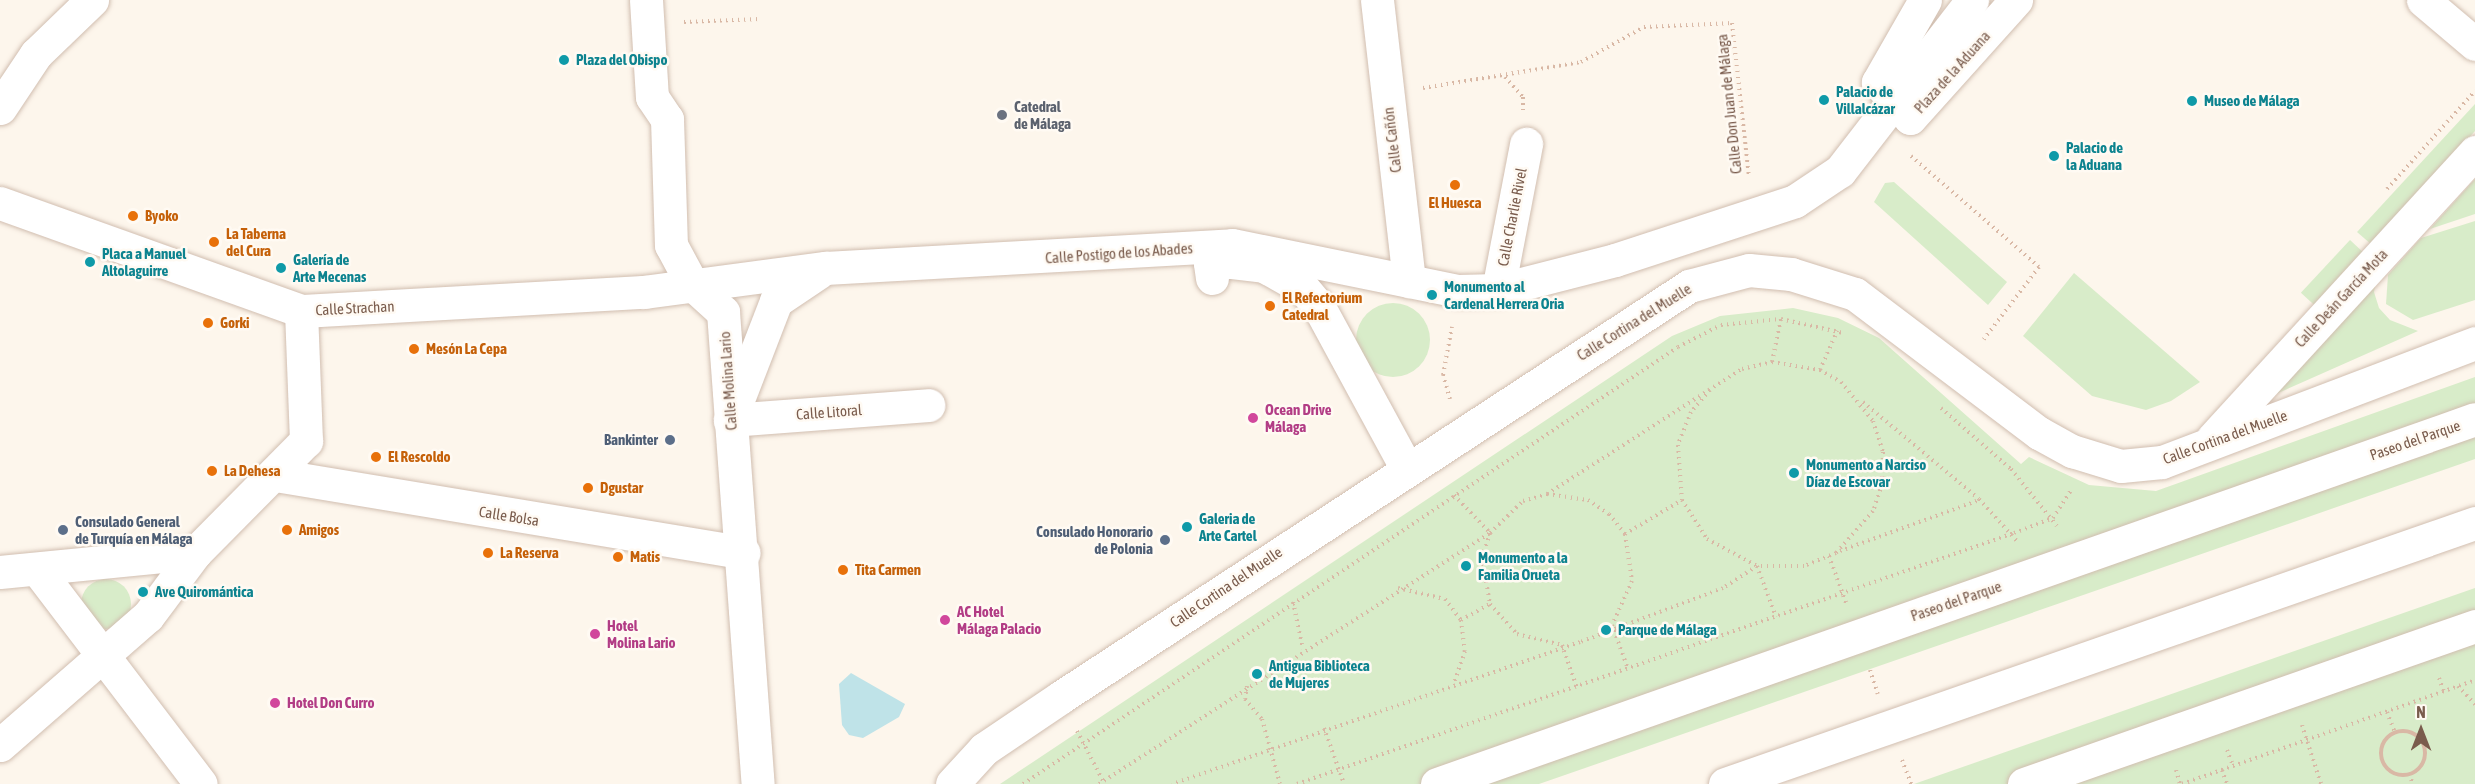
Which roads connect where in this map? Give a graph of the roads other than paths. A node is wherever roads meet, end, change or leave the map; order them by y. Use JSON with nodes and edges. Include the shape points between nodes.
{"nodes":[{"id":1,"x":92,"y":0,"type":"edge"},
{"id":2,"x":1377,"y":0,"type":"edge"},
{"id":3,"x":1925,"y":0,"type":"edge"},
{"id":4,"x":1972,"y":0,"type":"edge"},
{"id":5,"x":2016,"y":0,"type":"edge"},
{"id":6,"x":2423,"y":0,"type":"edge"},
{"id":7,"x":653,"y":16,"type":"edge"},
{"id":8,"x":2475,"y":44,"type":"edge"},
{"id":9,"x":0,"y":108,"type":"edge"},
{"id":10,"x":1887,"y":115,"type":"junction"},
{"id":11,"x":1526,"y":144,"type":"dead end"},
{"id":12,"x":2475,"y":152,"type":"edge"},
{"id":13,"x":0,"y":203,"type":"edge"},
{"id":14,"x":825,"y":268,"type":"junction"},
{"id":15,"x":1212,"y":278,"type":"dead end"},
{"id":16,"x":1409,"y":280,"type":"junction"},
{"id":17,"x":692,"y":284,"type":"junction"},
{"id":18,"x":1498,"y":290,"type":"junction"},
{"id":19,"x":301,"y":311,"type":"junction"},
{"id":20,"x":2475,"y":343,"type":"edge"},
{"id":21,"x":928,"y":405,"type":"dead end"},
{"id":22,"x":2475,"y":419,"type":"edge"},
{"id":23,"x":730,"y":420,"type":"junction"},
{"id":24,"x":2207,"y":444,"type":"junction"},
{"id":25,"x":1407,"y":467,"type":"junction"},
{"id":26,"x":275,"y":475,"type":"junction"},
{"id":27,"x":2475,"y":523,"type":"edge"},
{"id":28,"x":195,"y":553,"type":"junction"},
{"id":29,"x":744,"y":553,"type":"junction"},
{"id":30,"x":37,"y":569,"type":"junction"},
{"id":31,"x":0,"y":572,"type":"edge"},
{"id":32,"x":2475,"y":626,"type":"edge"},
{"id":33,"x":104,"y":655,"type":"junction"},
{"id":34,"x":0,"y":745,"type":"edge"},
{"id":35,"x":201,"y":784,"type":"edge"},
{"id":36,"x":757,"y":784,"type":"edge"},
{"id":37,"x":952,"y":784,"type":"edge"},
{"id":38,"x":1437,"y":784,"type":"edge"},
{"id":39,"x":1725,"y":784,"type":"edge"},
{"id":40,"x":2024,"y":784,"type":"edge"}],
"edges":[{"from":1,"to":9,"type":"street","via":[[36,54]]},
{"from":2,"to":16,"type":"street","name":"Calle Cañón"},
{"from":3,"to":10,"type":"street","name":"Plaza de la Aduana","via":[[1878,82]]},
{"from":4,"to":10,"type":"street"},
{"from":5,"to":10,"type":"street","name":"Plaza de la Aduana","via":[[1911,118]]},
{"from":6,"to":8,"type":"street"},
{"from":7,"to":17,"type":"street","name":"Calle Molina Lario","via":[[652,97],[667,120],[671,245]]},
{"from":10,"to":18,"type":"street","via":[[1840,171],[1795,201],[1615,260]]},
{"from":11,"to":18,"type":"street","name":"Calle Charlie Rivel"},
{"from":12,"to":24,"type":"street","name":"Calle Deán García Mota"},
{"from":13,"to":19,"type":"street","name":"Calle Strachan"},
{"from":14,"to":16,"type":"street","name":"Calle Postigo de los Abades","via":[[1232,245]]},
{"from":14,"to":17,"type":"street","name":"Calle Postigo de los Abades"},
{"from":14,"to":23,"type":"street","via":[[777,301]]},
{"from":15,"to":25,"type":"street","via":[[1210,263],[1243,263],[1286,274],[1303,288],[1319,306]]},
{"from":16,"to":18,"type":"street","via":[[1458,291]]},
{"from":17,"to":19,"type":"street","name":"Calle Strachan"},
{"from":17,"to":23,"type":"street","name":"Calle Molina Lario","via":[[723,312]]},
{"from":19,"to":26,"type":"street","via":[[306,441]]},
{"from":20,"to":24,"type":"street","name":"Calle Cortina del Muelle"},
{"from":21,"to":23,"type":"street","name":"Calle Litoral"},
{"from":22,"to":38,"type":"street","name":"Paseo del Parque"},
{"from":23,"to":29,"type":"street","name":"Calle Molina Lario"},
{"from":24,"to":25,"type":"street","name":"Calle Cortina del Muelle","via":[[2163,462],[2121,466],[2072,451],[2039,433],[1855,294],[1791,274],[1749,270],[1689,286]]},
{"from":25,"to":37,"type":"street","name":"Calle Cortina del Muelle","via":[[984,749]]},
{"from":26,"to":28,"type":"street"},
{"from":26,"to":29,"type":"street","name":"Calle Bolsa"},
{"from":27,"to":39,"type":"street"},
{"from":28,"to":30,"type":"street"},
{"from":28,"to":33,"type":"street","via":[[148,616]]},
{"from":29,"to":36,"type":"street","name":"Calle Molina Lario"},
{"from":30,"to":31,"type":"street"},
{"from":30,"to":33,"type":"street"},
{"from":32,"to":40,"type":"street"},
{"from":33,"to":34,"type":"street"},
{"from":33,"to":35,"type":"street"}]}
